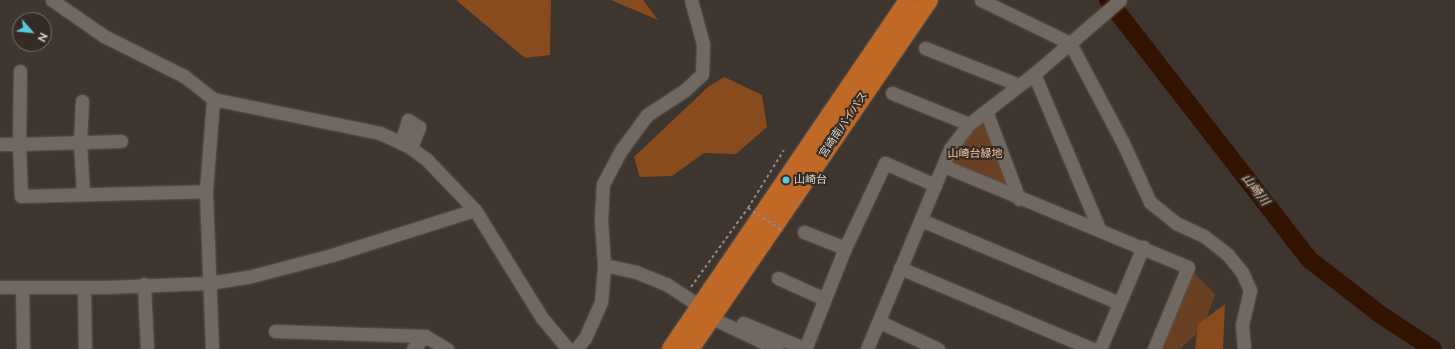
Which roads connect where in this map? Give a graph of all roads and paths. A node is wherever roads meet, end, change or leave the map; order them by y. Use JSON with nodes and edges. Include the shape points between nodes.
{"nodes":[{"id":1,"x":52,"y":0,"type":"edge"},
{"id":2,"x":691,"y":0,"type":"edge"},
{"id":3,"x":908,"y":0,"type":"edge"},
{"id":4,"x":981,"y":0,"type":"edge"},
{"id":5,"x":1120,"y":0,"type":"edge"},
{"id":6,"x":928,"y":1,"type":"edge"},
{"id":7,"x":1070,"y":43,"type":"junction"},
{"id":8,"x":925,"y":48,"type":"dead end"},
{"id":9,"x":20,"y":71,"type":"dead end"},
{"id":10,"x":1034,"y":74,"type":"junction"},
{"id":11,"x":1020,"y":85,"type":"junction"},
{"id":12,"x":892,"y":93,"type":"dead end"},
{"id":13,"x":212,"y":98,"type":"junction"},
{"id":14,"x":82,"y":100,"type":"dead end"},
{"id":15,"x":986,"y":111,"type":"junction"},
{"id":16,"x":969,"y":124,"type":"junction"},
{"id":17,"x":121,"y":141,"type":"dead end"},
{"id":18,"x":80,"y":143,"type":"junction"},
{"id":19,"x":0,"y":144,"type":"edge"},
{"id":20,"x":19,"y":144,"type":"junction"},
{"id":21,"x":784,"y":150,"type":"dead end"},
{"id":22,"x":944,"y":166,"type":"junction"},
{"id":23,"x":935,"y":185,"type":"junction"},
{"id":24,"x":206,"y":192,"type":"junction"},
{"id":25,"x":83,"y":194,"type":"junction"},
{"id":26,"x":1019,"y":199,"type":"junction"},
{"id":27,"x":748,"y":208,"type":"junction"},
{"id":28,"x":474,"y":210,"type":"junction"},
{"id":29,"x":921,"y":220,"type":"junction"},
{"id":30,"x":1099,"y":230,"type":"junction"},
{"id":31,"x":783,"y":231,"type":"dead end"},
{"id":32,"x":804,"y":232,"type":"dead end"},
{"id":33,"x":1142,"y":247,"type":"junction"},
{"id":34,"x":845,"y":248,"type":"junction"},
{"id":35,"x":604,"y":266,"type":"junction"},
{"id":36,"x":900,"y":268,"type":"junction"},
{"id":37,"x":778,"y":278,"type":"dead end"},
{"id":38,"x":209,"y":283,"type":"junction"},
{"id":39,"x":144,"y":284,"type":"junction"},
{"id":40,"x":0,"y":287,"type":"edge"},
{"id":41,"x":22,"y":288,"type":"junction"},
{"id":42,"x":84,"y":288,"type":"junction"},
{"id":43,"x":685,"y":296,"type":"junction"},
{"id":44,"x":825,"y":299,"type":"junction"},
{"id":45,"x":1119,"y":303,"type":"junction"},
{"id":46,"x":706,"y":312,"type":"junction"},
{"id":47,"x":880,"y":322,"type":"junction"},
{"id":48,"x":743,"y":323,"type":"dead end"},
{"id":49,"x":275,"y":331,"type":"dead end"},
{"id":50,"x":425,"y":336,"type":"junction"},
{"id":51,"x":931,"y":348,"type":"edge"},
{"id":52,"x":23,"y":349,"type":"edge"},
{"id":53,"x":85,"y":349,"type":"edge"},
{"id":54,"x":147,"y":349,"type":"edge"},
{"id":55,"x":212,"y":349,"type":"edge"},
{"id":56,"x":413,"y":349,"type":"edge"},
{"id":57,"x":447,"y":349,"type":"edge"},
{"id":58,"x":568,"y":349,"type":"edge"},
{"id":59,"x":576,"y":349,"type":"edge"},
{"id":60,"x":672,"y":349,"type":"edge"},
{"id":61,"x":690,"y":349,"type":"edge"},
{"id":62,"x":777,"y":349,"type":"edge"},
{"id":63,"x":805,"y":349,"type":"edge"},
{"id":64,"x":867,"y":349,"type":"edge"},
{"id":65,"x":1093,"y":349,"type":"edge"},
{"id":66,"x":1100,"y":349,"type":"edge"},
{"id":67,"x":1154,"y":349,"type":"edge"},
{"id":68,"x":1244,"y":349,"type":"edge"}],
"edges":[{"from":1,"to":13,"type":"street","via":[[104,36],[184,76]]},
{"from":2,"to":35,"type":"street","via":[[703,44],[702,74],[685,90],[646,115],[622,149],[603,184],[601,220]]},
{"from":3,"to":46,"type":"highway","name":"宮崎南バイパス"},
{"from":4,"to":7,"type":"street"},
{"from":5,"to":7,"type":"street"},
{"from":6,"to":46,"type":"highway","name":"宮崎南バイパス"},
{"from":7,"to":10,"type":"street"},
{"from":7,"to":68,"type":"street","via":[[1123,143],[1150,202],[1176,223],[1204,236],[1228,255],[1242,272],[1250,290],[1242,325]]},
{"from":8,"to":11,"type":"street"},
{"from":9,"to":20,"type":"street"},
{"from":10,"to":11,"type":"street"},
{"from":10,"to":30,"type":"street"},
{"from":11,"to":15,"type":"street"},
{"from":12,"to":16,"type":"street"},
{"from":13,"to":24,"type":"street"},
{"from":13,"to":28,"type":"street","via":[[380,133],[428,160]]},
{"from":14,"to":18,"type":"street"},
{"from":15,"to":16,"type":"street"},
{"from":15,"to":26,"type":"street"},
{"from":16,"to":22,"type":"street","via":[[950,148]]},
{"from":17,"to":18,"type":"street"},
{"from":18,"to":20,"type":"street"},
{"from":18,"to":25,"type":"street"},
{"from":19,"to":20,"type":"street"},
{"from":20,"to":25,"type":"street","via":[[21,196]]},
{"from":21,"to":27,"type":"path"},
{"from":22,"to":23,"type":"street"},
{"from":22,"to":26,"type":"street"},
{"from":23,"to":29,"type":"street"},
{"from":23,"to":34,"type":"street","via":[[885,163]]},
{"from":24,"to":25,"type":"street"},
{"from":24,"to":38,"type":"street"},
{"from":26,"to":30,"type":"street"},
{"from":27,"to":31,"type":"path","bridge":true},
{"from":27,"to":43,"type":"path"},
{"from":28,"to":38,"type":"street","via":[[332,255],[248,277]]},
{"from":28,"to":58,"type":"street","via":[[542,318]]},
{"from":29,"to":36,"type":"street"},
{"from":29,"to":45,"type":"street"},
{"from":30,"to":33,"type":"street"},
{"from":32,"to":34,"type":"street"},
{"from":33,"to":45,"type":"street"},
{"from":33,"to":67,"type":"street","via":[[1188,267]]},
{"from":34,"to":44,"type":"street"},
{"from":35,"to":43,"type":"street","via":[[636,272],[666,284]]},
{"from":35,"to":59,"type":"street","via":[[601,302],[585,338]]},
{"from":36,"to":47,"type":"street"},
{"from":36,"to":65,"type":"street"},
{"from":37,"to":44,"type":"street"},
{"from":38,"to":39,"type":"street"},
{"from":38,"to":55,"type":"street"},
{"from":39,"to":42,"type":"street"},
{"from":39,"to":54,"type":"street"},
{"from":40,"to":41,"type":"street"},
{"from":41,"to":42,"type":"street"},
{"from":41,"to":52,"type":"street"},
{"from":42,"to":53,"type":"street"},
{"from":43,"to":46,"type":"street"},
{"from":44,"to":63,"type":"street"},
{"from":45,"to":66,"type":"street"},
{"from":46,"to":60,"type":"highway","name":"宮崎南バイパス"},
{"from":46,"to":61,"type":"highway","name":"宮崎南バイパス"},
{"from":46,"to":62,"type":"street"},
{"from":47,"to":51,"type":"street"},
{"from":47,"to":64,"type":"street"},
{"from":48,"to":63,"type":"street"},
{"from":49,"to":50,"type":"street"},
{"from":50,"to":56,"type":"street"},
{"from":50,"to":57,"type":"street"}]}
